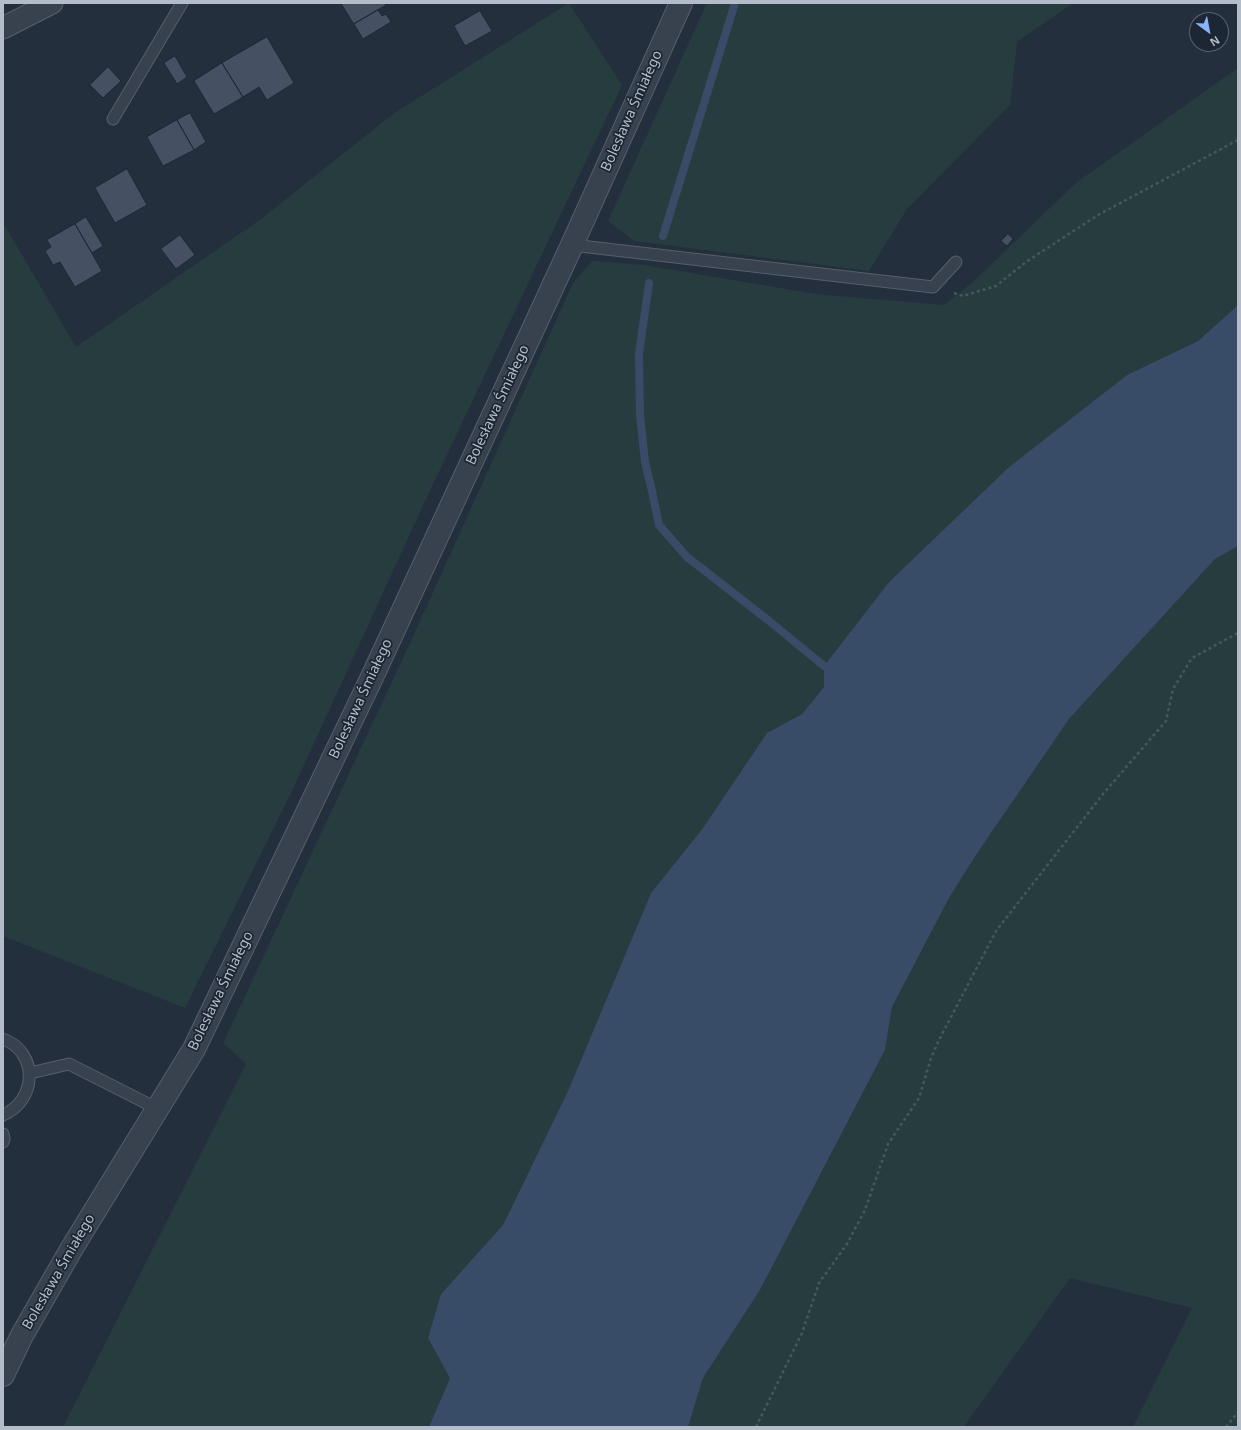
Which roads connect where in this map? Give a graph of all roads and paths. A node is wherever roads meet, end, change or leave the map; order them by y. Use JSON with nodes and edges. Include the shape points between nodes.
{"nodes":[{"id":1,"x":52,"y":3,"type":"edge"},
{"id":2,"x":182,"y":3,"type":"edge"},
{"id":3,"x":681,"y":3,"type":"edge"},
{"id":4,"x":3,"y":28,"type":"edge"},
{"id":5,"x":113,"y":119,"type":"dead end"},
{"id":6,"x":1238,"y":140,"type":"edge"},
{"id":7,"x":572,"y":245,"type":"junction"},
{"id":8,"x":956,"y":262,"type":"dead end"},
{"id":9,"x":933,"y":287,"type":"junction"},
{"id":10,"x":1238,"y":632,"type":"edge"},
{"id":11,"x":3,"y":1040,"type":"edge"},
{"id":12,"x":30,"y":1073,"type":"junction"},
{"id":13,"x":158,"y":1109,"type":"junction"},
{"id":14,"x":3,"y":1115,"type":"edge"},
{"id":15,"x":3,"y":1134,"type":"edge"},
{"id":16,"x":3,"y":1142,"type":"edge"},
{"id":17,"x":3,"y":1375,"type":"edge"},
{"id":18,"x":1238,"y":1412,"type":"edge"},
{"id":19,"x":756,"y":1427,"type":"edge"},
{"id":20,"x":1226,"y":1427,"type":"edge"}],
"edges":[{"from":1,"to":4,"type":"street"},
{"from":2,"to":5,"type":"lane"},
{"from":3,"to":7,"type":"street","name":"Bolesława Śmiałego"},
{"from":6,"to":9,"type":"path","via":[[1098,215],[1026,262],[996,286],[963,296]]},
{"from":7,"to":9,"type":"lane"},
{"from":7,"to":13,"type":"street","name":"Bolesława Śmiałego","via":[[373,675],[194,1049]]},
{"from":8,"to":9,"type":"lane"},
{"from":10,"to":19,"type":"path","via":[[1192,658],[1173,689],[1166,721],[1103,794],[996,931],[939,1040],[919,1098],[888,1144],[865,1210],[847,1244],[818,1283],[802,1333]]},
{"from":11,"to":12,"type":"lane","via":[[17,1048],[26,1059]]},
{"from":12,"to":13,"type":"lane","via":[[69,1064]]},
{"from":12,"to":14,"type":"lane","via":[[28,1088],[22,1101],[12,1111]]},
{"from":13,"to":17,"type":"street","name":"Bolesława Śmiałego","via":[[21,1337]]},
{"from":15,"to":16,"type":"lane"},
{"from":18,"to":20,"type":"path"}]}
